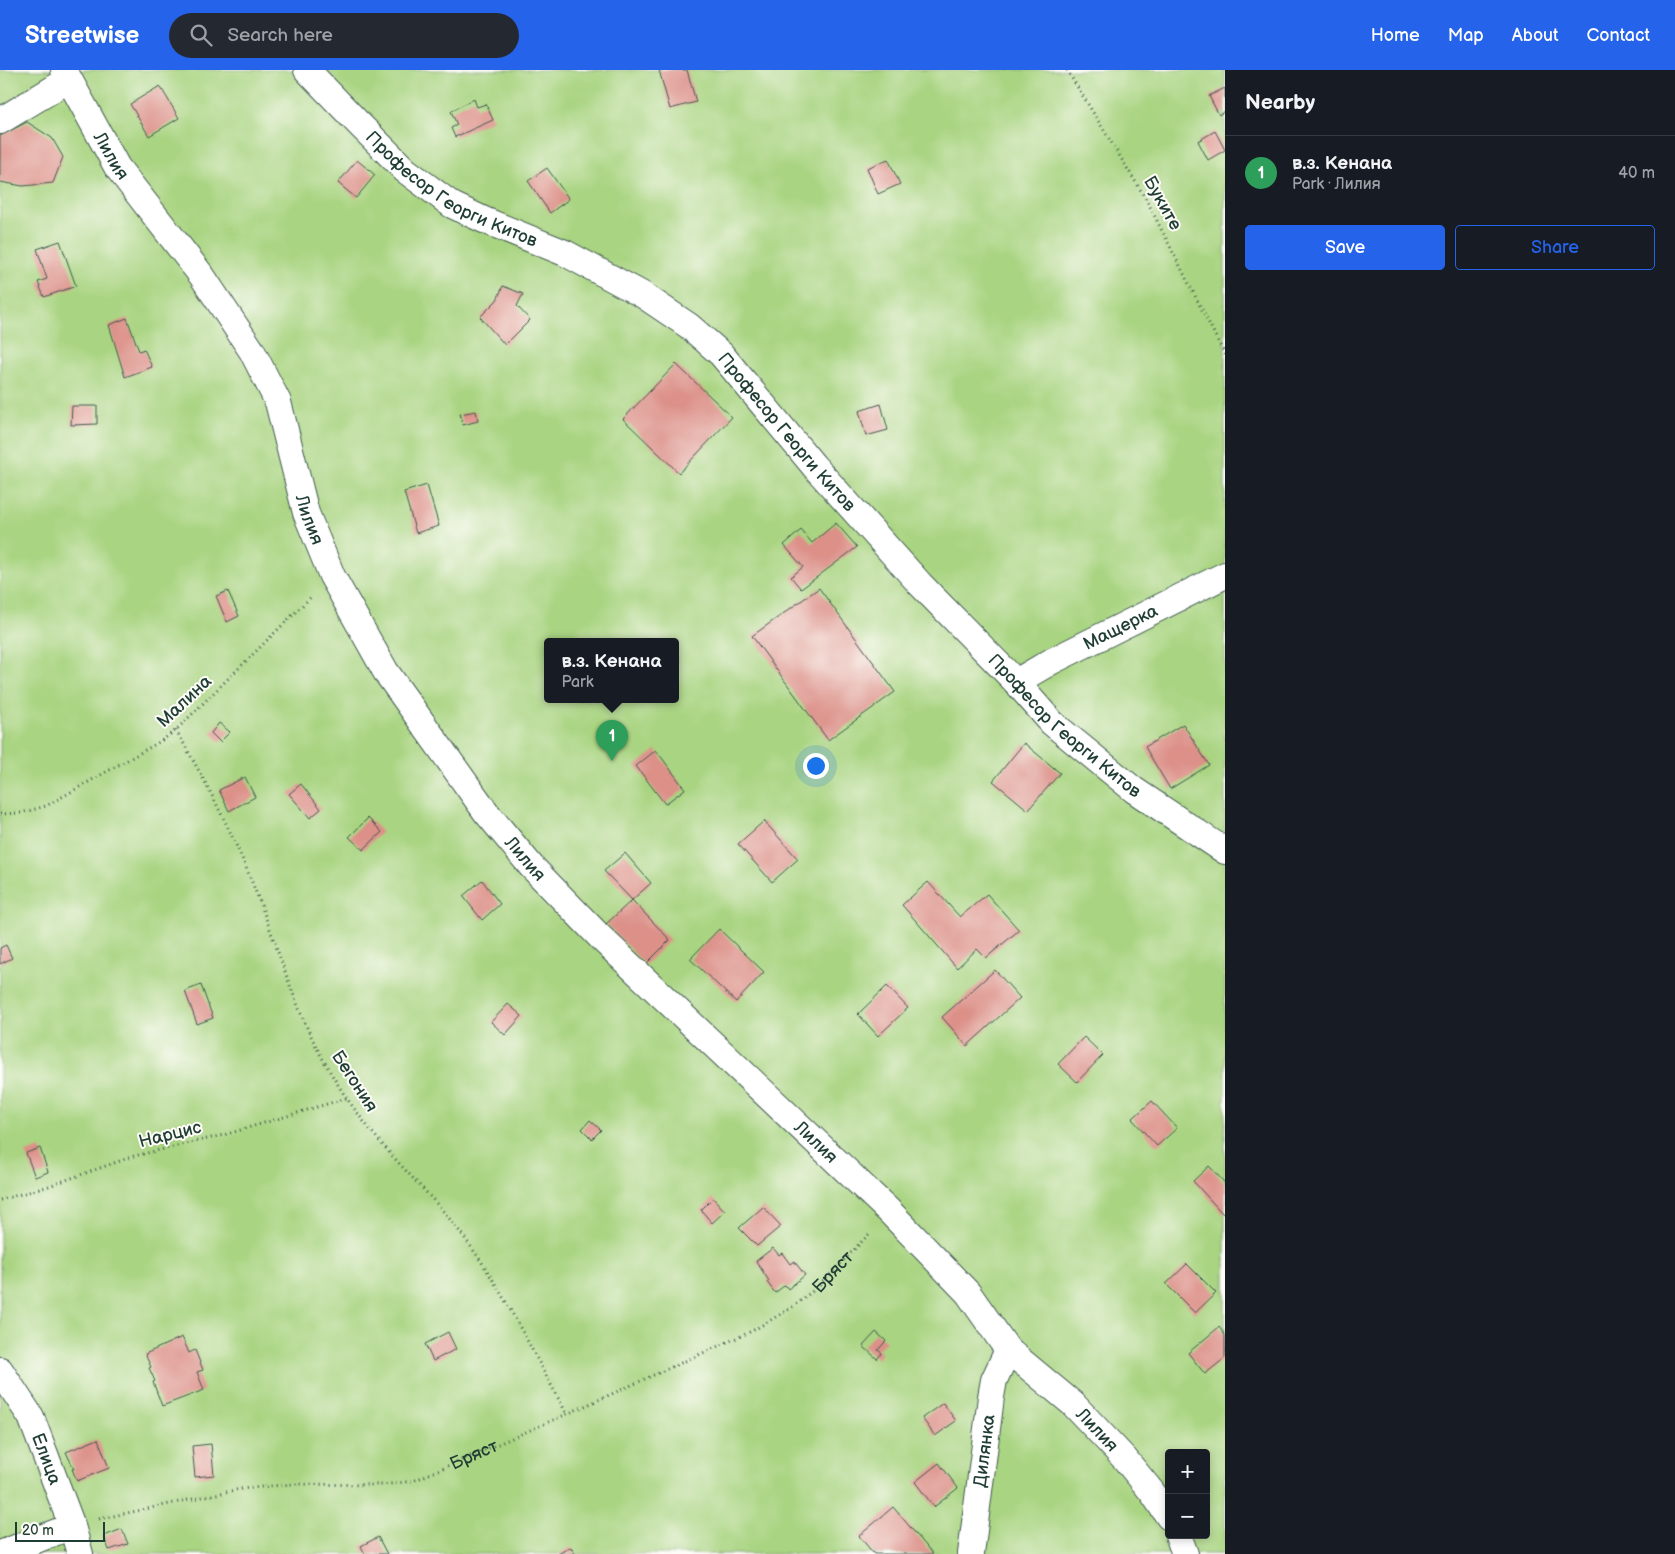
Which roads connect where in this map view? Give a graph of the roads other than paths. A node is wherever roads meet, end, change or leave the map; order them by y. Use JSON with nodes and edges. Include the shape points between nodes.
{"nodes":[{"id":1,"x":307,"y":70,"type":"edge"},
{"id":2,"x":66,"y":75,"type":"edge"},
{"id":3,"x":0,"y":121,"type":"edge"},
{"id":4,"x":1225,"y":575,"type":"edge"},
{"id":5,"x":1016,"y":682,"type":"junction"},
{"id":6,"x":1225,"y":851,"type":"edge"},
{"id":7,"x":1008,"y":1350,"type":"junction"},
{"id":8,"x":0,"y":1370,"type":"edge"},
{"id":9,"x":1165,"y":1511,"type":"edge"},
{"id":10,"x":72,"y":1526,"type":"junction"},
{"id":11,"x":1179,"y":1539,"type":"edge"},
{"id":12,"x":0,"y":1554,"type":"edge"},
{"id":13,"x":80,"y":1554,"type":"edge"},
{"id":14,"x":970,"y":1554,"type":"edge"},
{"id":15,"x":1185,"y":1554,"type":"edge"}],
"edges":[{"from":1,"to":5,"type":"street","name":"Професор Георги Китов","via":[[405,170],[452,205],[565,253],[643,295],[689,326],[721,354],[814,466],[920,584]]},
{"from":2,"to":3,"type":"street"},
{"from":2,"to":7,"type":"street","name":"Лилия","via":[[117,168],[202,276],[252,351],[278,402],[306,513],[332,576],[386,672],[486,812],[531,866],[601,938],[889,1212],[968,1293]]},
{"from":4,"to":5,"type":"street","name":"Мащерка"},
{"from":5,"to":6,"type":"street","name":"Професор Георги Китов","via":[[1052,723],[1127,784]]},
{"from":7,"to":9,"type":"street","name":"Лилия","via":[[1073,1404],[1125,1459]]},
{"from":7,"to":14,"type":"street","name":"Дилянка","via":[[994,1380]]},
{"from":8,"to":10,"type":"street","name":"Елица","via":[[31,1418]]},
{"from":10,"to":12,"type":"street"},
{"from":10,"to":13,"type":"street","name":"Елица"},
{"from":11,"to":15,"type":"street"}]}
